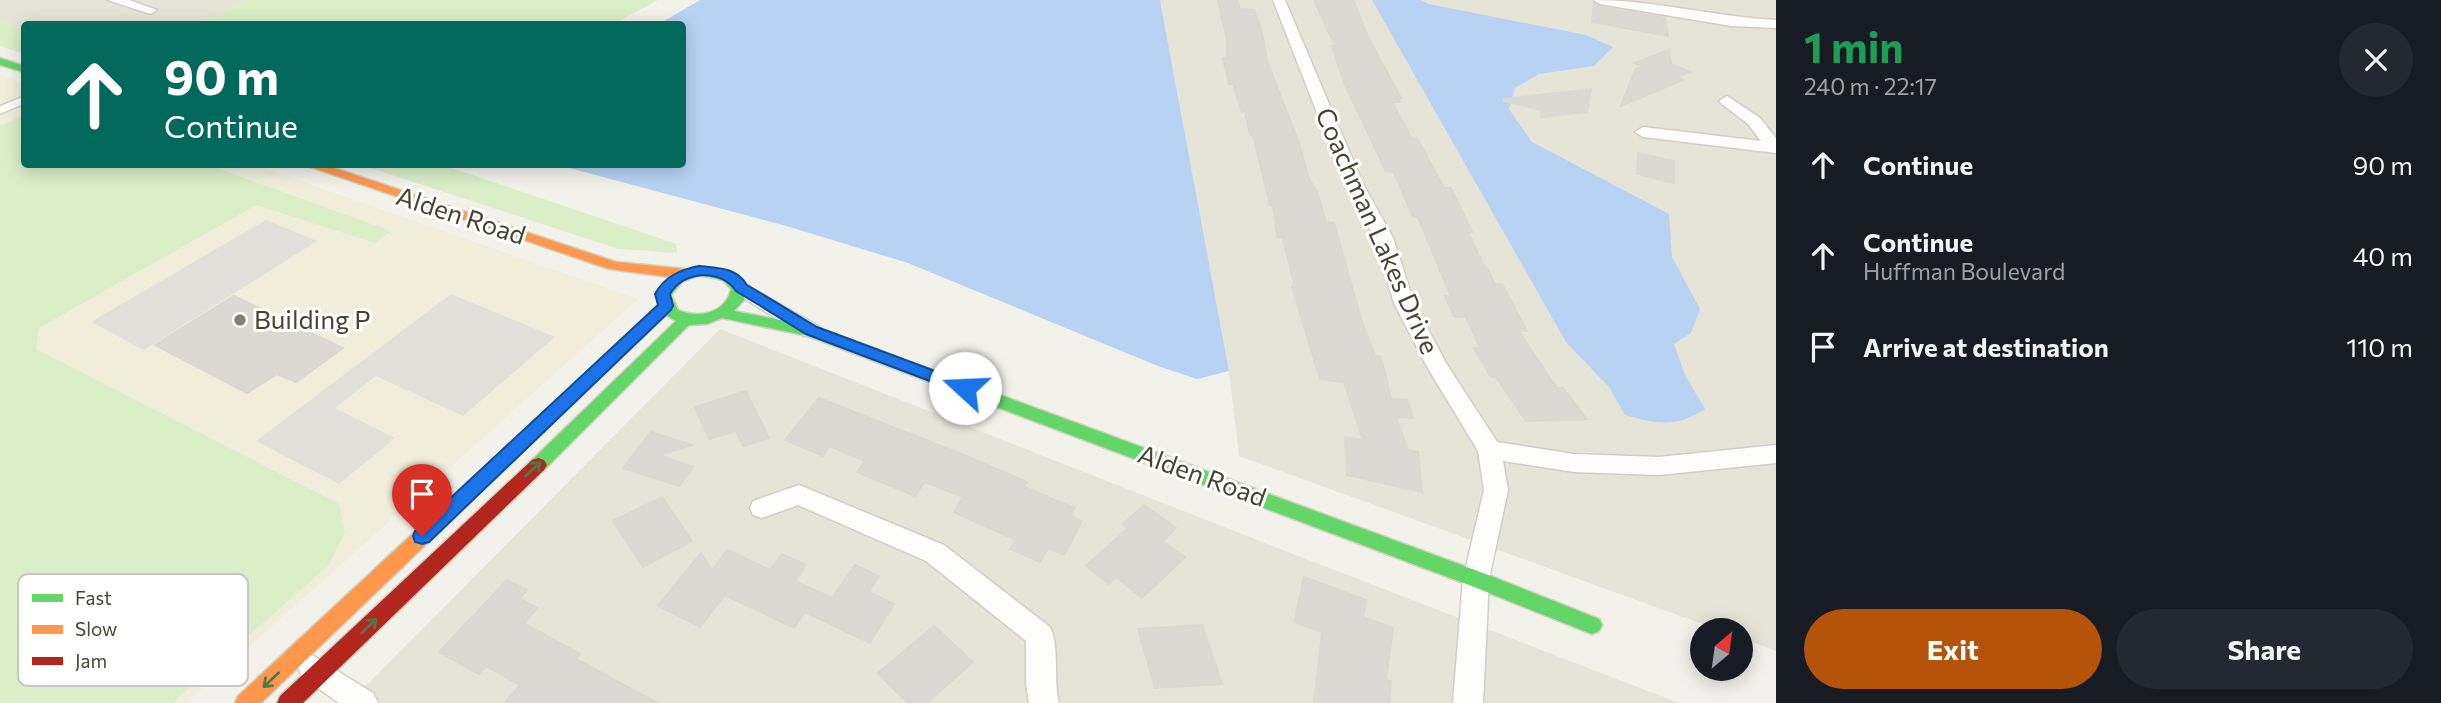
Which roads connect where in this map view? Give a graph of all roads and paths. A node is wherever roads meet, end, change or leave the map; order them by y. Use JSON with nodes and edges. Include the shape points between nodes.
{"nodes":[{"id":1,"x":114,"y":0,"type":"edge"},
{"id":2,"x":1279,"y":0,"type":"edge"},
{"id":3,"x":1600,"y":0,"type":"edge"},
{"id":4,"x":150,"y":10,"type":"dead end"},
{"id":5,"x":1776,"y":24,"type":"edge"},
{"id":6,"x":0,"y":61,"type":"edge"},
{"id":7,"x":21,"y":68,"type":"edge"},
{"id":8,"x":21,"y":101,"type":"edge"},
{"id":9,"x":1727,"y":101,"type":"dead end"},
{"id":10,"x":0,"y":110,"type":"edge"},
{"id":11,"x":1643,"y":132,"type":"dead end"},
{"id":12,"x":1776,"y":148,"type":"edge"},
{"id":13,"x":320,"y":168,"type":"edge"},
{"id":14,"x":614,"y":266,"type":"junction"},
{"id":15,"x":685,"y":274,"type":"junction"},
{"id":16,"x":741,"y":288,"type":"junction"},
{"id":17,"x":665,"y":304,"type":"junction"},
{"id":18,"x":724,"y":314,"type":"junction"},
{"id":19,"x":687,"y":319,"type":"junction"},
{"id":20,"x":811,"y":331,"type":"junction"},
{"id":21,"x":1490,"y":450,"type":"junction"},
{"id":22,"x":1776,"y":454,"type":"edge"},
{"id":23,"x":762,"y":508,"type":"dead end"},
{"id":24,"x":1476,"y":579,"type":"junction"},
{"id":25,"x":1592,"y":625,"type":"dead end"},
{"id":26,"x":296,"y":657,"type":"junction"},
{"id":27,"x":320,"y":673,"type":"junction"},
{"id":28,"x":246,"y":703,"type":"edge"},
{"id":29,"x":288,"y":703,"type":"edge"},
{"id":30,"x":363,"y":703,"type":"edge"},
{"id":31,"x":1044,"y":703,"type":"edge"},
{"id":32,"x":1468,"y":703,"type":"edge"}],
"edges":[{"from":1,"to":4,"type":"street"},
{"from":2,"to":21,"type":"street","name":"Coachman Lakes Drive","via":[[1353,183],[1384,238],[1404,303]]},
{"from":3,"to":5,"type":"street","via":[[1731,22]]},
{"from":6,"to":7,"type":"street"},
{"from":8,"to":10,"type":"lane"},
{"from":9,"to":12,"type":"street","via":[[1754,121]]},
{"from":11,"to":12,"type":"street"},
{"from":13,"to":14,"type":"street","name":"Alden Road"},
{"from":14,"to":15,"type":"street","name":"Alden Road"},
{"from":14,"to":17,"type":"street","name":"Alden Road"},
{"from":15,"to":16,"type":"street","via":[[727,273]]},
{"from":15,"to":17,"type":"street","via":[[667,286]]},
{"from":16,"to":18,"type":"street","via":[[735,307]]},
{"from":16,"to":20,"type":"street","name":"Alden Road"},
{"from":17,"to":19,"type":"street"},
{"from":17,"to":26,"type":"street"},
{"from":18,"to":19,"type":"street","via":[[708,320]]},
{"from":18,"to":20,"type":"street","name":"Alden Road"},
{"from":27,"to":19,"type":"street","one_way":true},
{"from":20,"to":24,"type":"street","name":"Alden Road"},
{"from":21,"to":22,"type":"street","via":[[1574,463],[1659,466]]},
{"from":21,"to":24,"type":"street","name":"Coachman Lakes Drive","via":[[1496,490]]},
{"from":23,"to":31,"type":"street","via":[[799,495],[935,553],[1040,636]]},
{"from":24,"to":25,"type":"street","name":"Alden Road"},
{"from":24,"to":32,"type":"street","name":"Coachman Lakes Drive"},
{"from":26,"to":27,"type":"street"},
{"from":26,"to":28,"type":"street","one_way":true},
{"from":27,"to":29,"type":"street"},
{"from":27,"to":30,"type":"street"}]}
